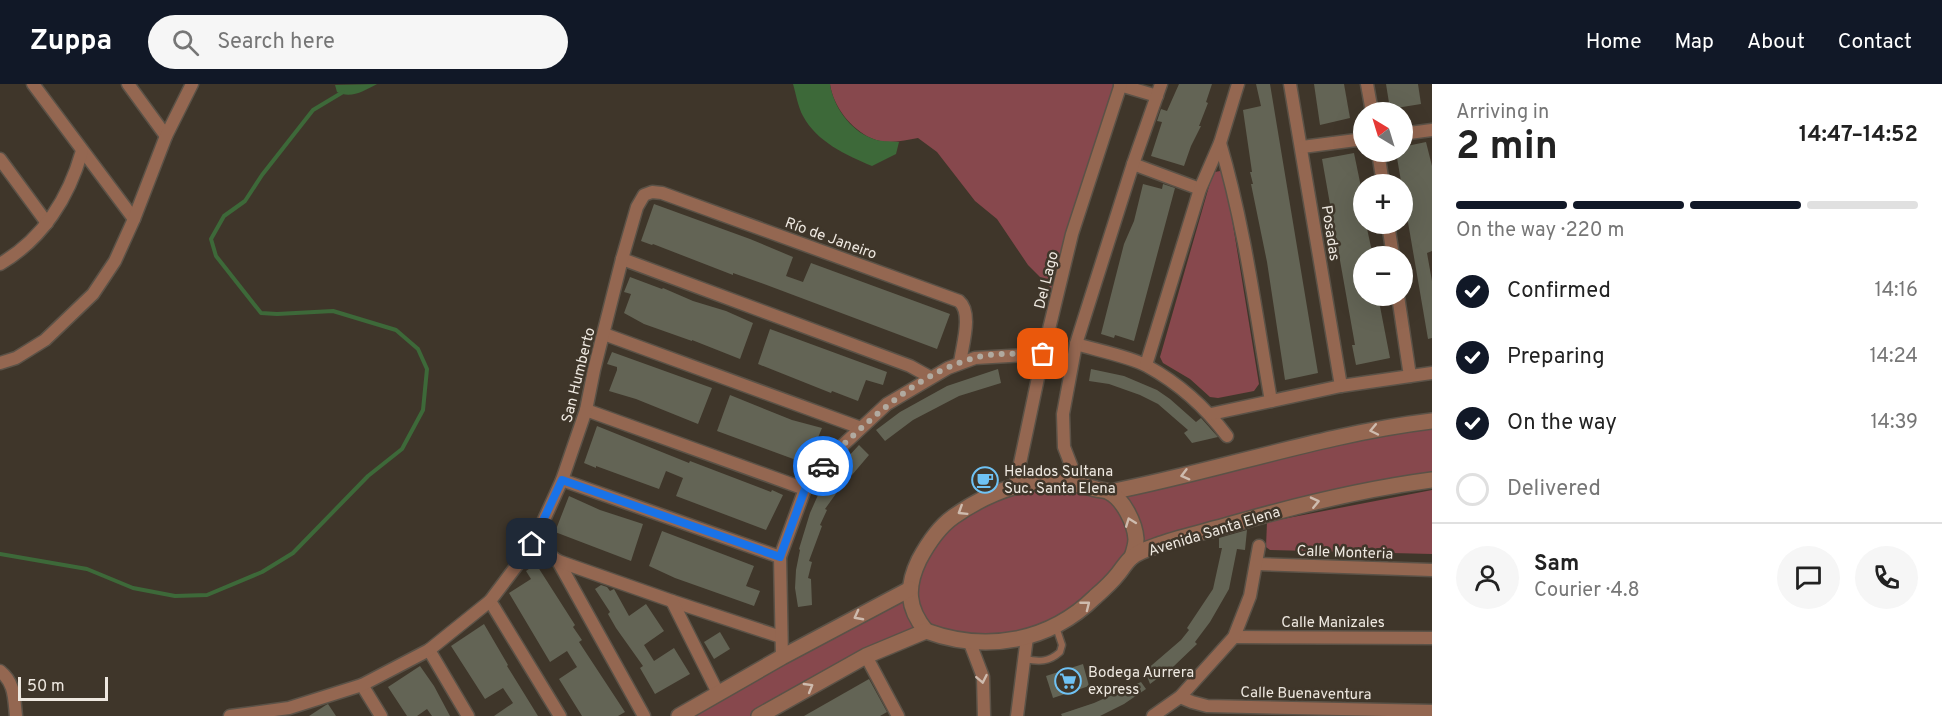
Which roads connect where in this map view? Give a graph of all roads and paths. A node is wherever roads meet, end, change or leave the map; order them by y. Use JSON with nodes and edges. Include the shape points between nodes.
{"nodes":[{"id":1,"x":33,"y":84,"type":"edge"},
{"id":2,"x":128,"y":84,"type":"edge"},
{"id":3,"x":192,"y":84,"type":"edge"},
{"id":4,"x":1120,"y":84,"type":"edge"},
{"id":5,"x":1239,"y":84,"type":"edge"},
{"id":6,"x":1290,"y":84,"type":"edge"},
{"id":7,"x":1367,"y":84,"type":"edge"},
{"id":8,"x":1159,"y":90,"type":"edge"},
{"id":9,"x":1370,"y":102,"type":"edge"},
{"id":10,"x":1432,"y":130,"type":"edge"},
{"id":11,"x":1413,"y":133,"type":"edge"},
{"id":12,"x":166,"y":136,"type":"junction"},
{"id":13,"x":1353,"y":140,"type":"edge"},
{"id":14,"x":1220,"y":143,"type":"junction"},
{"id":15,"x":1302,"y":147,"type":"junction"},
{"id":16,"x":82,"y":151,"type":"junction"},
{"id":17,"x":0,"y":159,"type":"edge"},
{"id":18,"x":1133,"y":164,"type":"junction"},
{"id":19,"x":1200,"y":189,"type":"junction"},
{"id":20,"x":637,"y":207,"type":"joint"},
{"id":21,"x":134,"y":219,"type":"junction"},
{"id":22,"x":47,"y":223,"type":"junction"},
{"id":23,"x":622,"y":259,"type":"junction"},
{"id":24,"x":0,"y":264,"type":"edge"},
{"id":25,"x":1400,"y":306,"type":"edge"},
{"id":26,"x":604,"y":334,"type":"junction"},
{"id":27,"x":1076,"y":344,"type":"junction"},
{"id":28,"x":1043,"y":354,"type":"junction"},
{"id":29,"x":0,"y":363,"type":"edge"},
{"id":30,"x":960,"y":363,"type":"junction"},
{"id":31,"x":1146,"y":365,"type":"junction"},
{"id":32,"x":1432,"y":373,"type":"edge"},
{"id":33,"x":1410,"y":376,"type":"junction"},
{"id":34,"x":930,"y":377,"type":"junction"},
{"id":35,"x":1341,"y":386,"type":"junction"},
{"id":36,"x":1270,"y":401,"type":"junction"},
{"id":37,"x":586,"y":410,"type":"junction"},
{"id":38,"x":1211,"y":414,"type":"junction"},
{"id":39,"x":1432,"y":421,"type":"edge"},
{"id":40,"x":861,"y":428,"type":"junction"},
{"id":41,"x":1227,"y":436,"type":"dead end"},
{"id":42,"x":562,"y":480,"type":"junction"},
{"id":43,"x":1432,"y":480,"type":"edge"},
{"id":44,"x":1078,"y":483,"type":"junction"},
{"id":45,"x":1015,"y":487,"type":"junction"},
{"id":46,"x":805,"y":489,"type":"junction"},
{"id":47,"x":1110,"y":492,"type":"junction"},
{"id":48,"x":532,"y":544,"type":"junction"},
{"id":49,"x":1259,"y":546,"type":"dead end"},
{"id":50,"x":780,"y":557,"type":"junction"},
{"id":51,"x":1132,"y":557,"type":"junction"},
{"id":52,"x":558,"y":561,"type":"junction"},
{"id":53,"x":1257,"y":564,"type":"junction"},
{"id":54,"x":1432,"y":570,"type":"edge"},
{"id":55,"x":910,"y":589,"type":"junction"},
{"id":56,"x":672,"y":601,"type":"junction"},
{"id":57,"x":490,"y":602,"type":"junction"},
{"id":58,"x":1056,"y":626,"type":"junction"},
{"id":59,"x":926,"y":632,"type":"junction"},
{"id":60,"x":781,"y":637,"type":"junction"},
{"id":61,"x":1027,"y":637,"type":"junction"},
{"id":62,"x":1234,"y":637,"type":"junction"},
{"id":63,"x":1432,"y":638,"type":"edge"},
{"id":64,"x":970,"y":643,"type":"junction"},
{"id":65,"x":429,"y":650,"type":"junction"},
{"id":66,"x":866,"y":656,"type":"junction"},
{"id":67,"x":782,"y":657,"type":"junction"},
{"id":68,"x":1024,"y":659,"type":"junction"},
{"id":69,"x":0,"y":671,"type":"edge"},
{"id":70,"x":363,"y":685,"type":"junction"},
{"id":71,"x":718,"y":693,"type":"junction"},
{"id":72,"x":1180,"y":697,"type":"junction"},
{"id":73,"x":1432,"y":711,"type":"edge"},
{"id":74,"x":291,"y":712,"type":"edge"},
{"id":75,"x":16,"y":716,"type":"edge"},
{"id":76,"x":230,"y":716,"type":"edge"},
{"id":77,"x":381,"y":716,"type":"edge"},
{"id":78,"x":468,"y":716,"type":"edge"},
{"id":79,"x":560,"y":716,"type":"edge"},
{"id":80,"x":644,"y":716,"type":"edge"},
{"id":81,"x":679,"y":716,"type":"edge"},
{"id":82,"x":759,"y":716,"type":"edge"},
{"id":83,"x":898,"y":716,"type":"edge"},
{"id":84,"x":984,"y":716,"type":"edge"},
{"id":85,"x":1017,"y":716,"type":"edge"},
{"id":86,"x":1153,"y":716,"type":"edge"}],
"edges":[{"from":1,"to":16,"type":"street"},
{"from":2,"to":12,"type":"street"},
{"from":3,"to":12,"type":"street"},
{"from":4,"to":8,"type":"street"},
{"from":4,"to":28,"type":"street","name":"Del Lago","via":[[1072,234]]},
{"from":5,"to":14,"type":"street"},
{"from":6,"to":15,"type":"street","name":"Posadas"},
{"from":7,"to":9,"type":"street"},
{"from":8,"to":18,"type":"street"},
{"from":10,"to":11,"type":"street"},
{"from":12,"to":21,"type":"street"},
{"from":13,"to":15,"type":"street"},
{"from":14,"to":19,"type":"street"},
{"from":14,"to":36,"type":"street","via":[[1242,229]]},
{"from":15,"to":35,"type":"street","name":"Posadas"},
{"from":16,"to":21,"type":"street"},
{"from":16,"to":22,"type":"street","via":[[69,189]]},
{"from":17,"to":22,"type":"street"},
{"from":18,"to":19,"type":"street"},
{"from":18,"to":27,"type":"street"},
{"from":19,"to":31,"type":"street"},
{"from":20,"to":23,"type":"street","name":"San Humberto"},
{"from":20,"to":30,"type":"street","name":"Río de Janeiro","via":[[645,195],[662,193],[959,301],[966,308],[967,319]]},
{"from":21,"to":29,"type":"street","via":[[115,261],[93,294],[45,340]]},
{"from":22,"to":24,"type":"street"},
{"from":23,"to":26,"type":"street","name":"San Humberto"},
{"from":23,"to":34,"type":"street","via":[[910,366]]},
{"from":25,"to":33,"type":"street"},
{"from":26,"to":37,"type":"street","name":"San Humberto"},
{"from":26,"to":40,"type":"street"},
{"from":27,"to":31,"type":"street"},
{"from":27,"to":44,"type":"street","via":[[1063,414],[1064,447]]},
{"from":28,"to":30,"type":"street","via":[[975,358]]},
{"from":28,"to":45,"type":"street","name":"Del Lago"},
{"from":30,"to":34,"type":"street"},
{"from":31,"to":38,"type":"street"},
{"from":32,"to":33,"type":"street"},
{"from":33,"to":35,"type":"street"},
{"from":34,"to":40,"type":"street","via":[[887,404]]},
{"from":35,"to":36,"type":"street"},
{"from":36,"to":38,"type":"street"},
{"from":37,"to":42,"type":"street","name":"San Humberto"},
{"from":37,"to":46,"type":"street"},
{"from":38,"to":41,"type":"street"},
{"from":39,"to":47,"type":"street","one_way":true,"via":[[1278,451]]},
{"from":40,"to":46,"type":"street","via":[[829,458]]},
{"from":42,"to":48,"type":"street","name":"San Humberto"},
{"from":42,"to":50,"type":"street"},
{"from":51,"to":43,"type":"street","name":"Avenida Santa Elena","one_way":true,"via":[[1161,544],[1283,510],[1380,487]]},
{"from":44,"to":45,"type":"street","via":[[1051,481]]},
{"from":44,"to":47,"type":"street"},
{"from":45,"to":55,"type":"street","one_way":true,"via":[[951,518],[922,554]]},
{"from":46,"to":50,"type":"street"},
{"from":51,"to":47,"type":"street","one_way":true,"via":[[1136,540],[1132,524],[1124,507]]},
{"from":48,"to":52,"type":"street"},
{"from":48,"to":57,"type":"street","name":"San Humberto"},
{"from":49,"to":53,"type":"street"},
{"from":50,"to":60,"type":"street"},
{"from":58,"to":51,"type":"street","name":"Avenida Santa Elena","one_way":true,"via":[[1093,600]]},
{"from":52,"to":56,"type":"street"},
{"from":52,"to":80,"type":"street"},
{"from":53,"to":54,"type":"street","name":"Calle Monteria"},
{"from":53,"to":62,"type":"street"},
{"from":55,"to":59,"type":"street","via":[[916,619]]},
{"from":55,"to":67,"type":"street","one_way":true},
{"from":56,"to":60,"type":"street"},
{"from":56,"to":71,"type":"street"},
{"from":57,"to":65,"type":"street","name":"San Humberto"},
{"from":57,"to":79,"type":"street"},
{"from":58,"to":61,"type":"street","name":"Avenida Santa Elena"},
{"from":58,"to":68,"type":"lane","via":[[1062,645],[1060,652],[1048,660]]},
{"from":59,"to":64,"type":"street","name":"Avenida Santa Elena"},
{"from":59,"to":66,"type":"street"},
{"from":60,"to":67,"type":"street"},
{"from":61,"to":64,"type":"street","name":"Avenida Santa Elena"},
{"from":61,"to":68,"type":"street"},
{"from":62,"to":63,"type":"street","name":"Calle Manizales"},
{"from":62,"to":72,"type":"street"},
{"from":64,"to":84,"type":"street","one_way":true,"via":[[983,677]]},
{"from":65,"to":70,"type":"street","name":"San Humberto"},
{"from":65,"to":78,"type":"street"},
{"from":82,"to":66,"type":"street","one_way":true},
{"from":66,"to":83,"type":"street"},
{"from":67,"to":71,"type":"street"},
{"from":68,"to":85,"type":"street"},
{"from":69,"to":75,"type":"street","via":[[14,690]]},
{"from":70,"to":74,"type":"street","name":"San Humberto"},
{"from":70,"to":77,"type":"street"},
{"from":71,"to":81,"type":"street"},
{"from":72,"to":73,"type":"street","name":"Calle Buenaventura","via":[[1207,705]]},
{"from":72,"to":86,"type":"street"},
{"from":74,"to":76,"type":"street","name":"San Humberto"}]}
